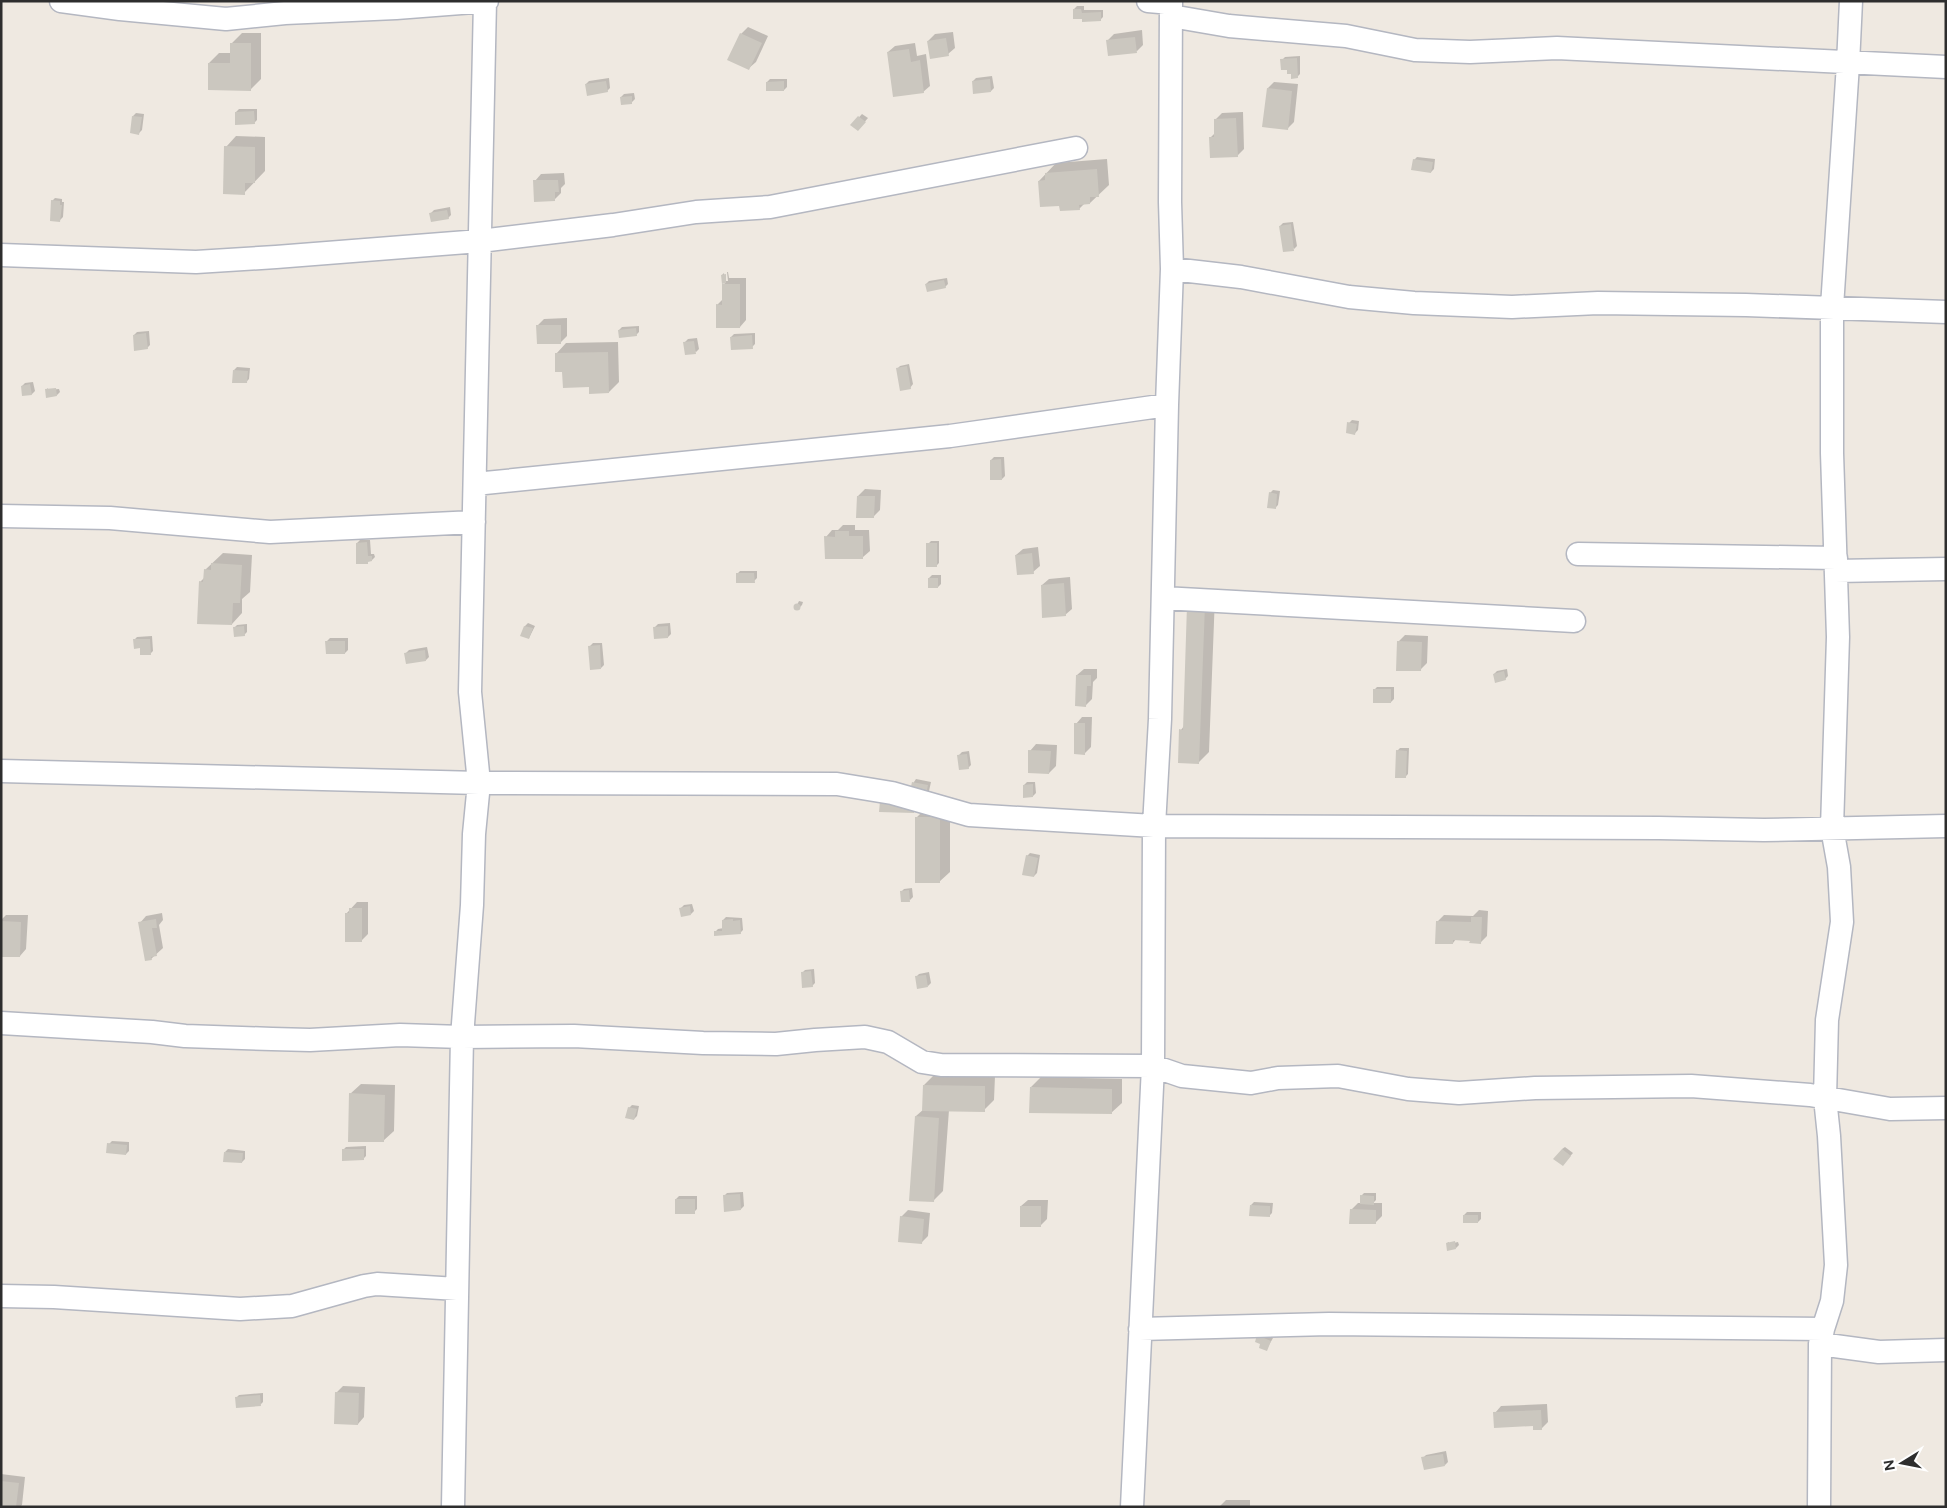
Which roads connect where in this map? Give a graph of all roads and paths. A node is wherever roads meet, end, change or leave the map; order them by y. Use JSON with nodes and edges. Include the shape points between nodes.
{"nodes":[{"id":1,"x":61,"y":1,"type":"edge"},
{"id":2,"x":486,"y":1,"type":"edge"},
{"id":3,"x":1148,"y":1,"type":"edge"},
{"id":4,"x":1850,"y":1,"type":"edge"},
{"id":5,"x":1171,"y":7,"type":"edge"},
{"id":6,"x":1848,"y":64,"type":"junction"},
{"id":7,"x":1946,"y":67,"type":"edge"},
{"id":8,"x":1076,"y":148,"type":"dead end"},
{"id":9,"x":480,"y":241,"type":"junction"},
{"id":10,"x":1,"y":255,"type":"edge"},
{"id":11,"x":1172,"y":269,"type":"junction"},
{"id":12,"x":1832,"y":307,"type":"junction"},
{"id":13,"x":1946,"y":312,"type":"edge"},
{"id":14,"x":1167,"y":404,"type":"junction"},
{"id":15,"x":475,"y":484,"type":"junction"},
{"id":16,"x":1,"y":516,"type":"edge"},
{"id":17,"x":474,"y":522,"type":"junction"},
{"id":18,"x":1578,"y":554,"type":"dead end"},
{"id":19,"x":1836,"y":565,"type":"junction"},
{"id":20,"x":1946,"y":568,"type":"edge"},
{"id":21,"x":1163,"y":598,"type":"junction"},
{"id":22,"x":1574,"y":621,"type":"dead end"},
{"id":23,"x":1,"y":771,"type":"edge"},
{"id":24,"x":479,"y":783,"type":"junction"},
{"id":25,"x":1154,"y":826,"type":"junction"},
{"id":26,"x":1946,"y":826,"type":"edge"},
{"id":27,"x":1832,"y":828,"type":"junction"},
{"id":28,"x":1,"y":1022,"type":"edge"},
{"id":29,"x":462,"y":1037,"type":"junction"},
{"id":30,"x":1153,"y":1066,"type":"junction"},
{"id":31,"x":1825,"y":1098,"type":"junction"},
{"id":32,"x":1946,"y":1108,"type":"edge"},
{"id":33,"x":457,"y":1290,"type":"junction"},
{"id":34,"x":1,"y":1296,"type":"edge"},
{"id":35,"x":1140,"y":1329,"type":"junction"},
{"id":36,"x":1822,"y":1337,"type":"junction"},
{"id":37,"x":1946,"y":1350,"type":"edge"},
{"id":38,"x":452,"y":1507,"type":"edge"},
{"id":39,"x":1132,"y":1507,"type":"edge"},
{"id":40,"x":1819,"y":1507,"type":"edge"}],
"edges":[{"from":1,"to":2,"type":"street","via":[[226,19]]},
{"from":2,"to":9,"type":"street"},
{"from":3,"to":5,"type":"street"},
{"from":4,"to":6,"type":"street"},
{"from":5,"to":6,"type":"street","via":[[1237,26],[1346,36],[1415,50],[1470,52],[1557,48]]},
{"from":5,"to":11,"type":"street"},
{"from":6,"to":7,"type":"street"},
{"from":6,"to":12,"type":"street"},
{"from":8,"to":9,"type":"street","via":[[770,207],[696,212]]},
{"from":9,"to":10,"type":"street","via":[[196,262]]},
{"from":9,"to":15,"type":"street"},
{"from":11,"to":12,"type":"street","via":[[1241,277],[1349,297],[1414,303],[1512,307],[1598,303]]},
{"from":11,"to":14,"type":"street"},
{"from":12,"to":13,"type":"street"},
{"from":12,"to":19,"type":"street"},
{"from":14,"to":15,"type":"street","via":[[950,436]]},
{"from":14,"to":21,"type":"street"},
{"from":15,"to":17,"type":"street"},
{"from":16,"to":17,"type":"street","via":[[110,518],[270,532]]},
{"from":17,"to":24,"type":"street","via":[[470,692]]},
{"from":18,"to":19,"type":"street"},
{"from":19,"to":20,"type":"street"},
{"from":19,"to":27,"type":"street","via":[[1838,647]]},
{"from":21,"to":22,"type":"street"},
{"from":21,"to":25,"type":"street"},
{"from":23,"to":24,"type":"street"},
{"from":24,"to":25,"type":"street","via":[[837,784],[892,793],[969,815]]},
{"from":24,"to":29,"type":"street"},
{"from":25,"to":27,"type":"street"},
{"from":25,"to":30,"type":"street"},
{"from":26,"to":27,"type":"street"},
{"from":27,"to":31,"type":"street","via":[[1839,867],[1842,922],[1827,1020]]},
{"from":28,"to":29,"type":"street","via":[[230,1038]]},
{"from":29,"to":30,"type":"street","via":[[574,1036],[776,1044],[865,1037],[888,1042],[922,1062],[941,1066]]},
{"from":29,"to":33,"type":"street"},
{"from":30,"to":31,"type":"street","via":[[1182,1076],[1251,1083],[1278,1078],[1338,1076],[1408,1089],[1459,1093],[1535,1088],[1682,1086]]},
{"from":30,"to":35,"type":"street"},
{"from":31,"to":32,"type":"street","via":[[1890,1109]]},
{"from":31,"to":36,"type":"street","via":[[1836,1265],[1832,1301]]},
{"from":33,"to":34,"type":"street","via":[[377,1284],[292,1306],[240,1309],[54,1296]]},
{"from":33,"to":38,"type":"street"},
{"from":35,"to":36,"type":"street","via":[[1329,1324]]},
{"from":35,"to":39,"type":"street"},
{"from":36,"to":37,"type":"street","via":[[1879,1352]]},
{"from":36,"to":40,"type":"street"}]}
